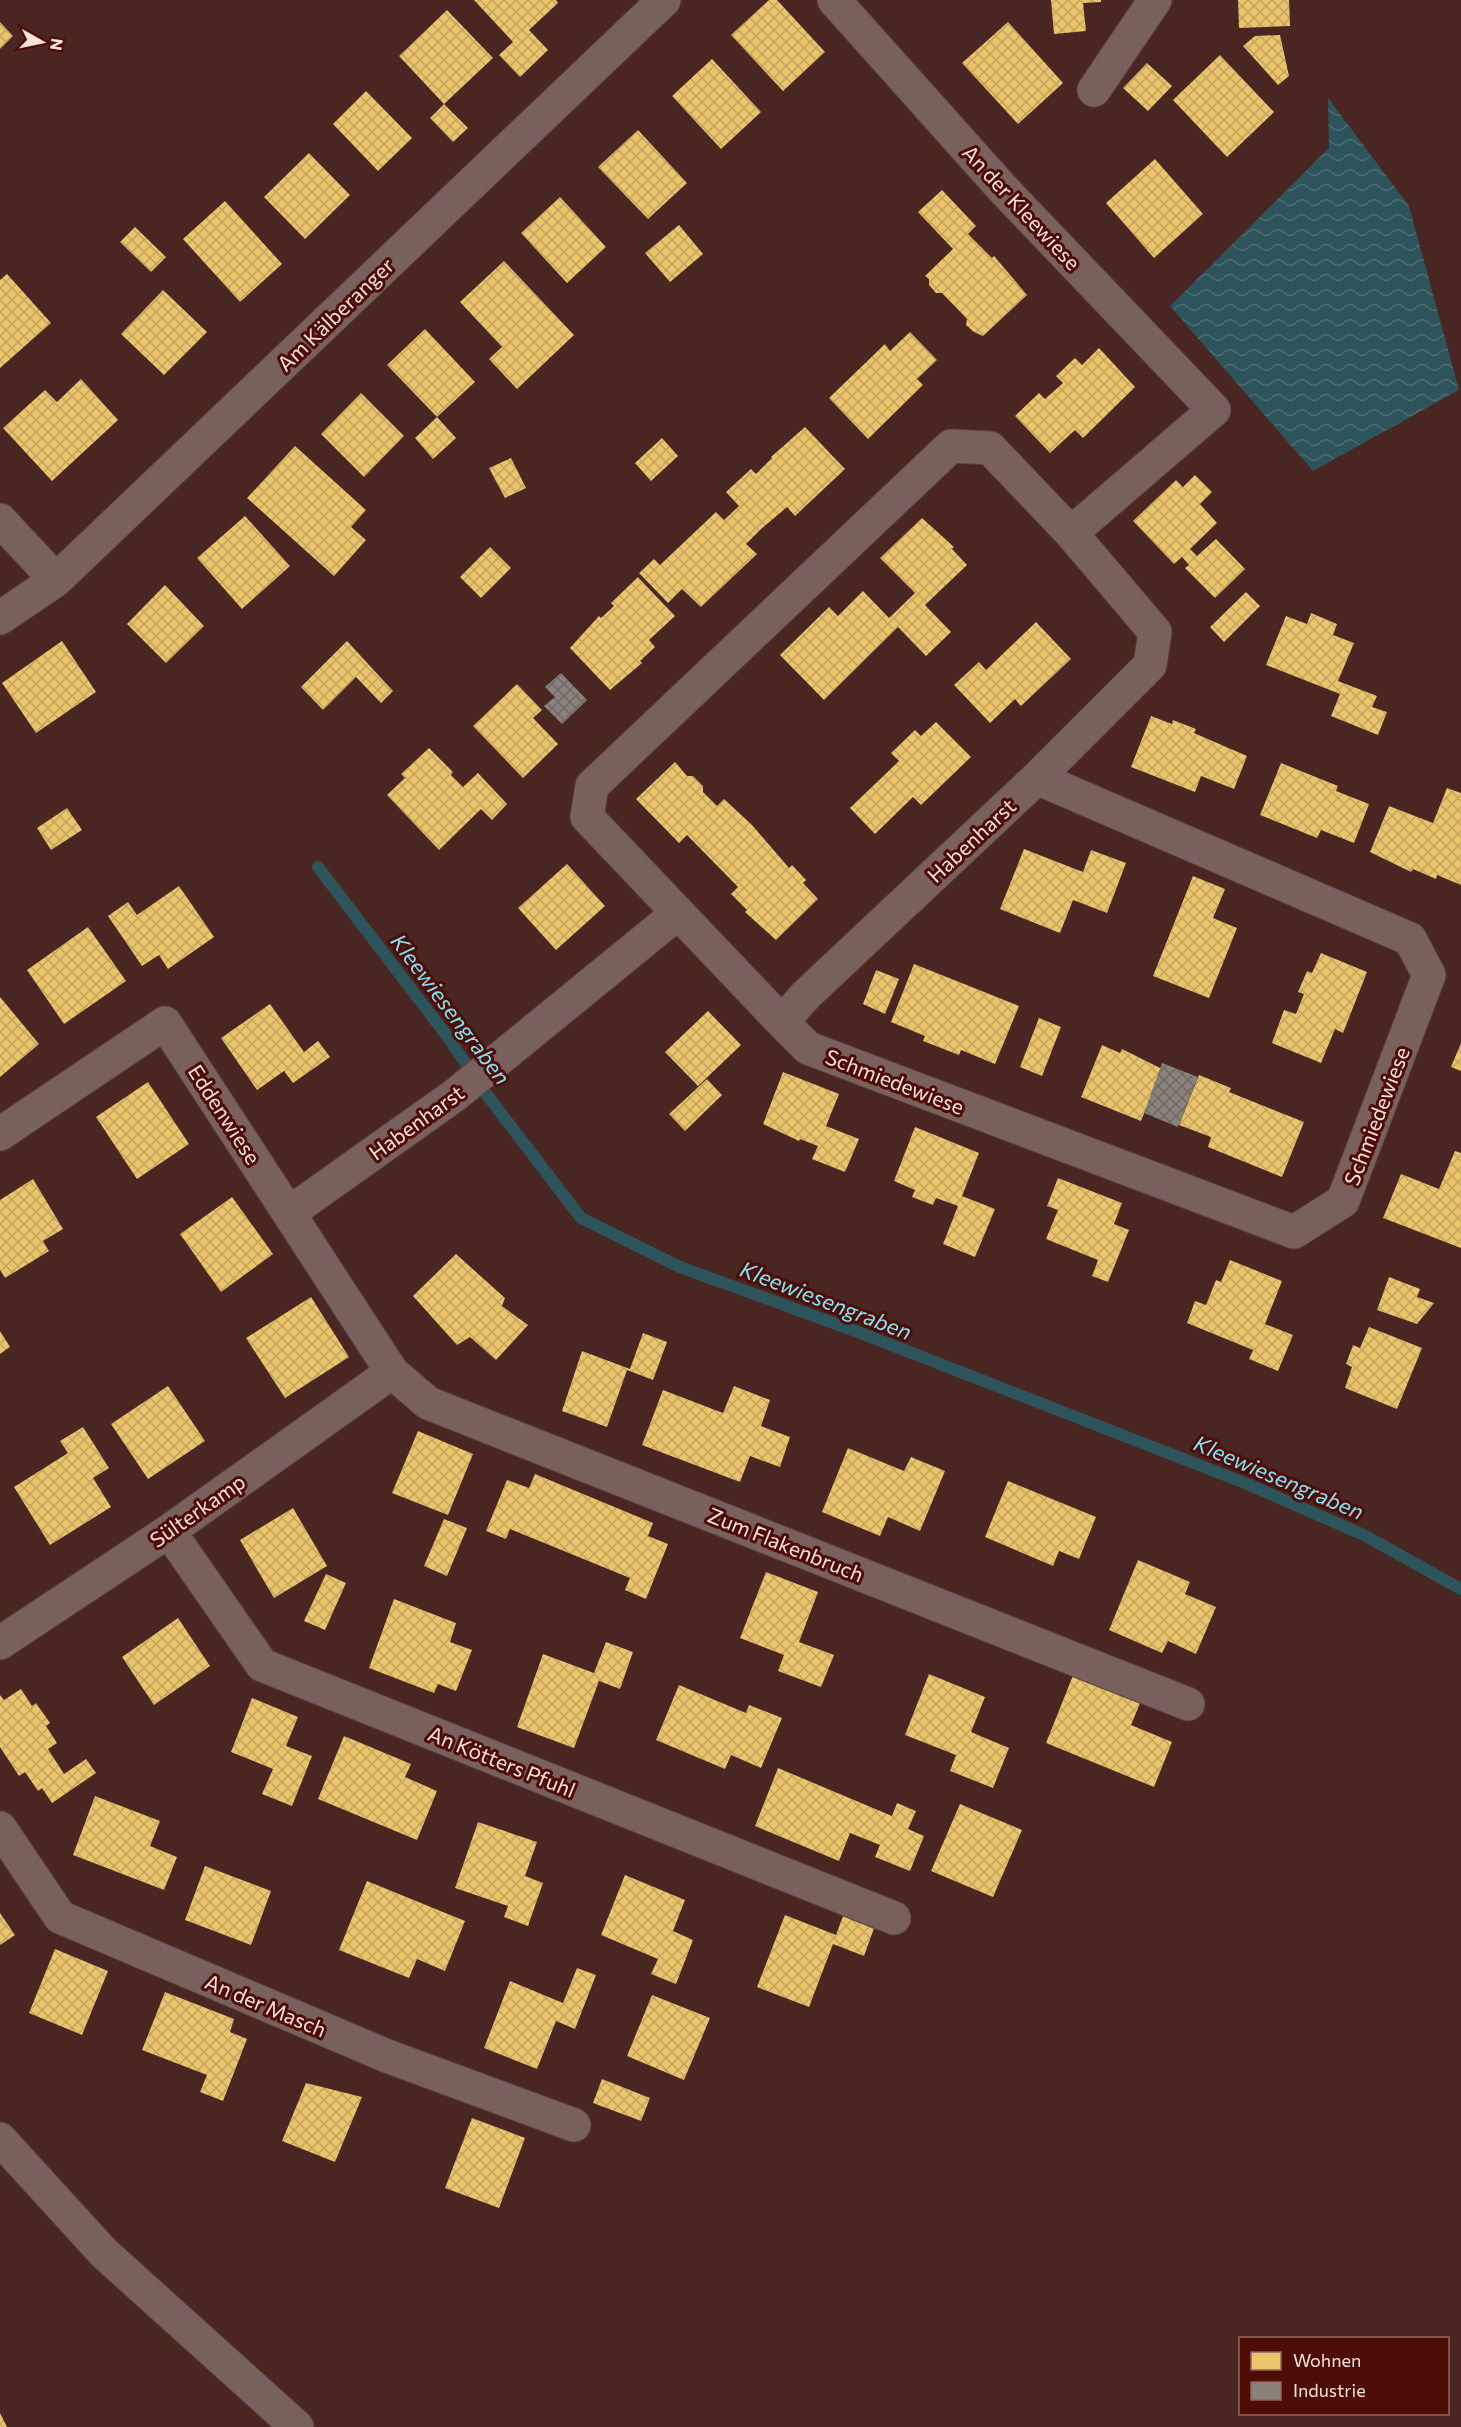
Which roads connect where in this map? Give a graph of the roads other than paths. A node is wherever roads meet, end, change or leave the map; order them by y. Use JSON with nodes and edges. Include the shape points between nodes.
{"nodes":[{"id":1,"x":663,"y":0,"type":"edge"},
{"id":2,"x":834,"y":0,"type":"edge"},
{"id":3,"x":1155,"y":0,"type":"edge"},
{"id":4,"x":1094,"y":90,"type":"dead end"},
{"id":5,"x":0,"y":520,"type":"edge"},
{"id":6,"x":1071,"y":533,"type":"junction"},
{"id":7,"x":56,"y":580,"type":"junction"},
{"id":8,"x":0,"y":618,"type":"edge"},
{"id":9,"x":1037,"y":778,"type":"junction"},
{"id":10,"x":678,"y":913,"type":"junction"},
{"id":11,"x":782,"y":1022,"type":"junction"},
{"id":12,"x":0,"y":1134,"type":"edge"},
{"id":13,"x":289,"y":1213,"type":"junction"},
{"id":14,"x":392,"y":1372,"type":"junction"},
{"id":15,"x":169,"y":1531,"type":"junction"},
{"id":16,"x":0,"y":1643,"type":"edge"},
{"id":17,"x":1188,"y":1704,"type":"dead end"},
{"id":18,"x":0,"y":1828,"type":"edge"},
{"id":19,"x":894,"y":1918,"type":"dead end"},
{"id":20,"x":574,"y":2125,"type":"dead end"},
{"id":21,"x":0,"y":2139,"type":"edge"},
{"id":22,"x":297,"y":2427,"type":"edge"}],
"edges":[{"from":1,"to":7,"type":"street","name":"Am Kälberanger"},
{"from":2,"to":6,"type":"street","name":"An der Kleewiese","via":[[1003,189],[1214,410]]},
{"from":3,"to":4,"type":"street"},
{"from":5,"to":7,"type":"street"},
{"from":6,"to":9,"type":"street","name":"Habenharst","via":[[1155,632],[1150,665]]},
{"from":6,"to":10,"type":"street","name":"Habenharst","via":[[990,448],[951,446],[592,786],[587,817]]},
{"from":7,"to":8,"type":"street","name":"Am Kälberanger"},
{"from":9,"to":11,"type":"street","name":"Habenharst"},
{"from":9,"to":11,"type":"street","name":"Schmiedewiese","via":[[1410,939],[1429,975],[1343,1201],[1294,1232],[808,1048]]},
{"from":10,"to":11,"type":"street","name":"Habenharst"},
{"from":10,"to":13,"type":"street","name":"Habenharst","via":[[455,1095]]},
{"from":12,"to":13,"type":"street","name":"Eddenwiese","via":[[165,1023]]},
{"from":13,"to":14,"type":"street","name":"Eddenwiese"},
{"from":14,"to":15,"type":"street","name":"Sülterkamp"},
{"from":14,"to":17,"type":"street","name":"Zum Flakenbruch","via":[[428,1403]]},
{"from":15,"to":16,"type":"street","name":"Sülterkamp"},
{"from":15,"to":19,"type":"street","name":"An Kötters Pfuhl","via":[[262,1665]]},
{"from":18,"to":20,"type":"street","name":"An der Masch","via":[[60,1917],[387,2056]]},
{"from":21,"to":22,"type":"street","via":[[104,2253]]}]}
